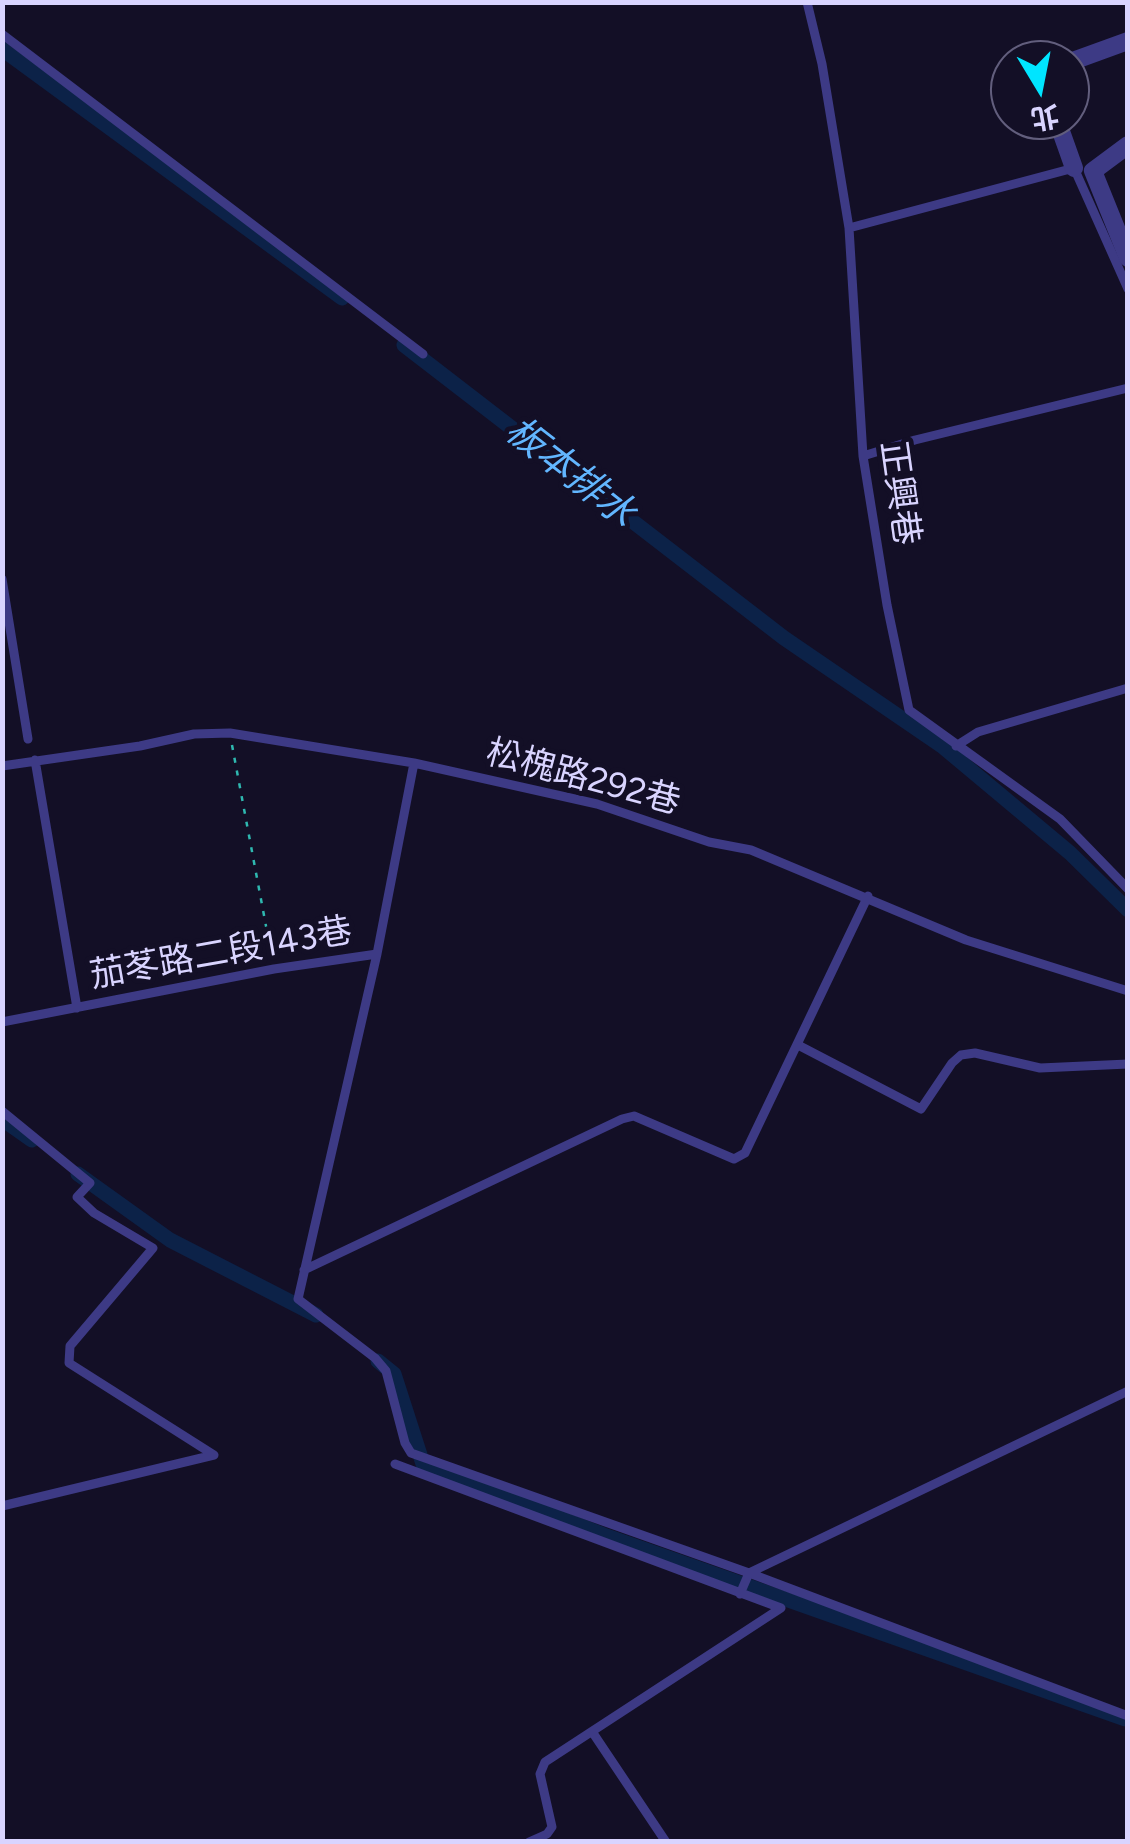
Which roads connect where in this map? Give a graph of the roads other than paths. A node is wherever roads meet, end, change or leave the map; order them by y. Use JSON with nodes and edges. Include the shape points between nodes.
{"nodes":[{"id":1,"x":807,"y":2,"type":"edge"},
{"id":2,"x":2,"y":34,"type":"edge"},
{"id":3,"x":1127,"y":42,"type":"edge"},
{"id":4,"x":1090,"y":55,"type":"edge"},
{"id":5,"x":1064,"y":140,"type":"edge"},
{"id":6,"x":1128,"y":146,"type":"edge"},
{"id":7,"x":1074,"y":168,"type":"junction"},
{"id":8,"x":849,"y":228,"type":"junction"},
{"id":9,"x":1128,"y":258,"type":"edge"},
{"id":10,"x":1128,"y":288,"type":"edge"},
{"id":11,"x":423,"y":354,"type":"dead end"},
{"id":12,"x":1128,"y":388,"type":"edge"},
{"id":13,"x":864,"y":456,"type":"junction"},
{"id":14,"x":2,"y":580,"type":"edge"},
{"id":15,"x":1128,"y":688,"type":"edge"},
{"id":16,"x":28,"y":739,"type":"dead end"},
{"id":17,"x":956,"y":746,"type":"junction"},
{"id":18,"x":35,"y":760,"type":"junction"},
{"id":19,"x":414,"y":763,"type":"junction"},
{"id":20,"x":2,"y":766,"type":"edge"},
{"id":21,"x":1128,"y":889,"type":"edge"},
{"id":22,"x":868,"y":896,"type":"junction"},
{"id":23,"x":377,"y":954,"type":"junction"},
{"id":24,"x":1128,"y":991,"type":"edge"},
{"id":25,"x":77,"y":1008,"type":"junction"},
{"id":26,"x":2,"y":1022,"type":"edge"},
{"id":27,"x":798,"y":1045,"type":"junction"},
{"id":28,"x":1128,"y":1064,"type":"edge"},
{"id":29,"x":2,"y":1111,"type":"edge"},
{"id":30,"x":304,"y":1270,"type":"junction"},
{"id":31,"x":1128,"y":1391,"type":"edge"},
{"id":32,"x":395,"y":1464,"type":"dead end"},
{"id":33,"x":2,"y":1506,"type":"edge"},
{"id":34,"x":749,"y":1573,"type":"junction"},
{"id":35,"x":740,"y":1594,"type":"junction"},
{"id":36,"x":1128,"y":1716,"type":"edge"},
{"id":37,"x":593,"y":1733,"type":"junction"},
{"id":38,"x":529,"y":1842,"type":"edge"},
{"id":39,"x":666,"y":1842,"type":"edge"}],
"edges":[{"from":1,"to":8,"type":"lane","name":"正興巷"},
{"from":2,"to":11,"type":"lane"},
{"from":3,"to":4,"type":"street"},
{"from":5,"to":7,"type":"street"},
{"from":6,"to":9,"type":"street","via":[[1093,171]]},
{"from":7,"to":8,"type":"lane"},
{"from":7,"to":10,"type":"lane"},
{"from":8,"to":13,"type":"lane","name":"正興巷"},
{"from":12,"to":13,"type":"lane"},
{"from":13,"to":17,"type":"lane","name":"正興巷","via":[[909,710]]},
{"from":14,"to":16,"type":"lane"},
{"from":15,"to":17,"type":"lane","via":[[978,732]]},
{"from":17,"to":21,"type":"lane","name":"正興巷","via":[[1060,820]]},
{"from":18,"to":19,"type":"lane","name":"松槐路292巷","via":[[230,734]]},
{"from":18,"to":20,"type":"lane","name":"松槐路292巷"},
{"from":18,"to":25,"type":"lane"},
{"from":19,"to":22,"type":"lane","name":"松槐路292巷","via":[[597,804],[751,850]]},
{"from":19,"to":23,"type":"lane","name":"茄苳路二段143巷"},
{"from":22,"to":24,"type":"lane","name":"松槐路292巷","via":[[966,940]]},
{"from":22,"to":27,"type":"lane"},
{"from":23,"to":25,"type":"lane","name":"茄苳路二段143巷"},
{"from":23,"to":30,"type":"lane"},
{"from":25,"to":26,"type":"lane","name":"茄苳路二段143巷"},
{"from":27,"to":28,"type":"lane","via":[[921,1109],[961,1054],[1040,1068]]},
{"from":27,"to":30,"type":"lane","via":[[745,1153],[734,1159],[634,1116],[622,1119]]},
{"from":29,"to":33,"type":"lane","via":[[90,1183],[77,1197],[94,1213],[153,1248],[70,1346],[71,1366],[214,1455]]},
{"from":30,"to":34,"type":"lane","via":[[298,1299],[381,1364],[411,1453]]},
{"from":31,"to":34,"type":"lane"},
{"from":32,"to":35,"type":"lane"},
{"from":34,"to":35,"type":"lane"},
{"from":34,"to":36,"type":"lane"},
{"from":35,"to":37,"type":"lane","via":[[781,1608]]},
{"from":37,"to":38,"type":"lane","via":[[545,1762],[540,1774],[552,1827]]},
{"from":37,"to":39,"type":"lane"}]}
